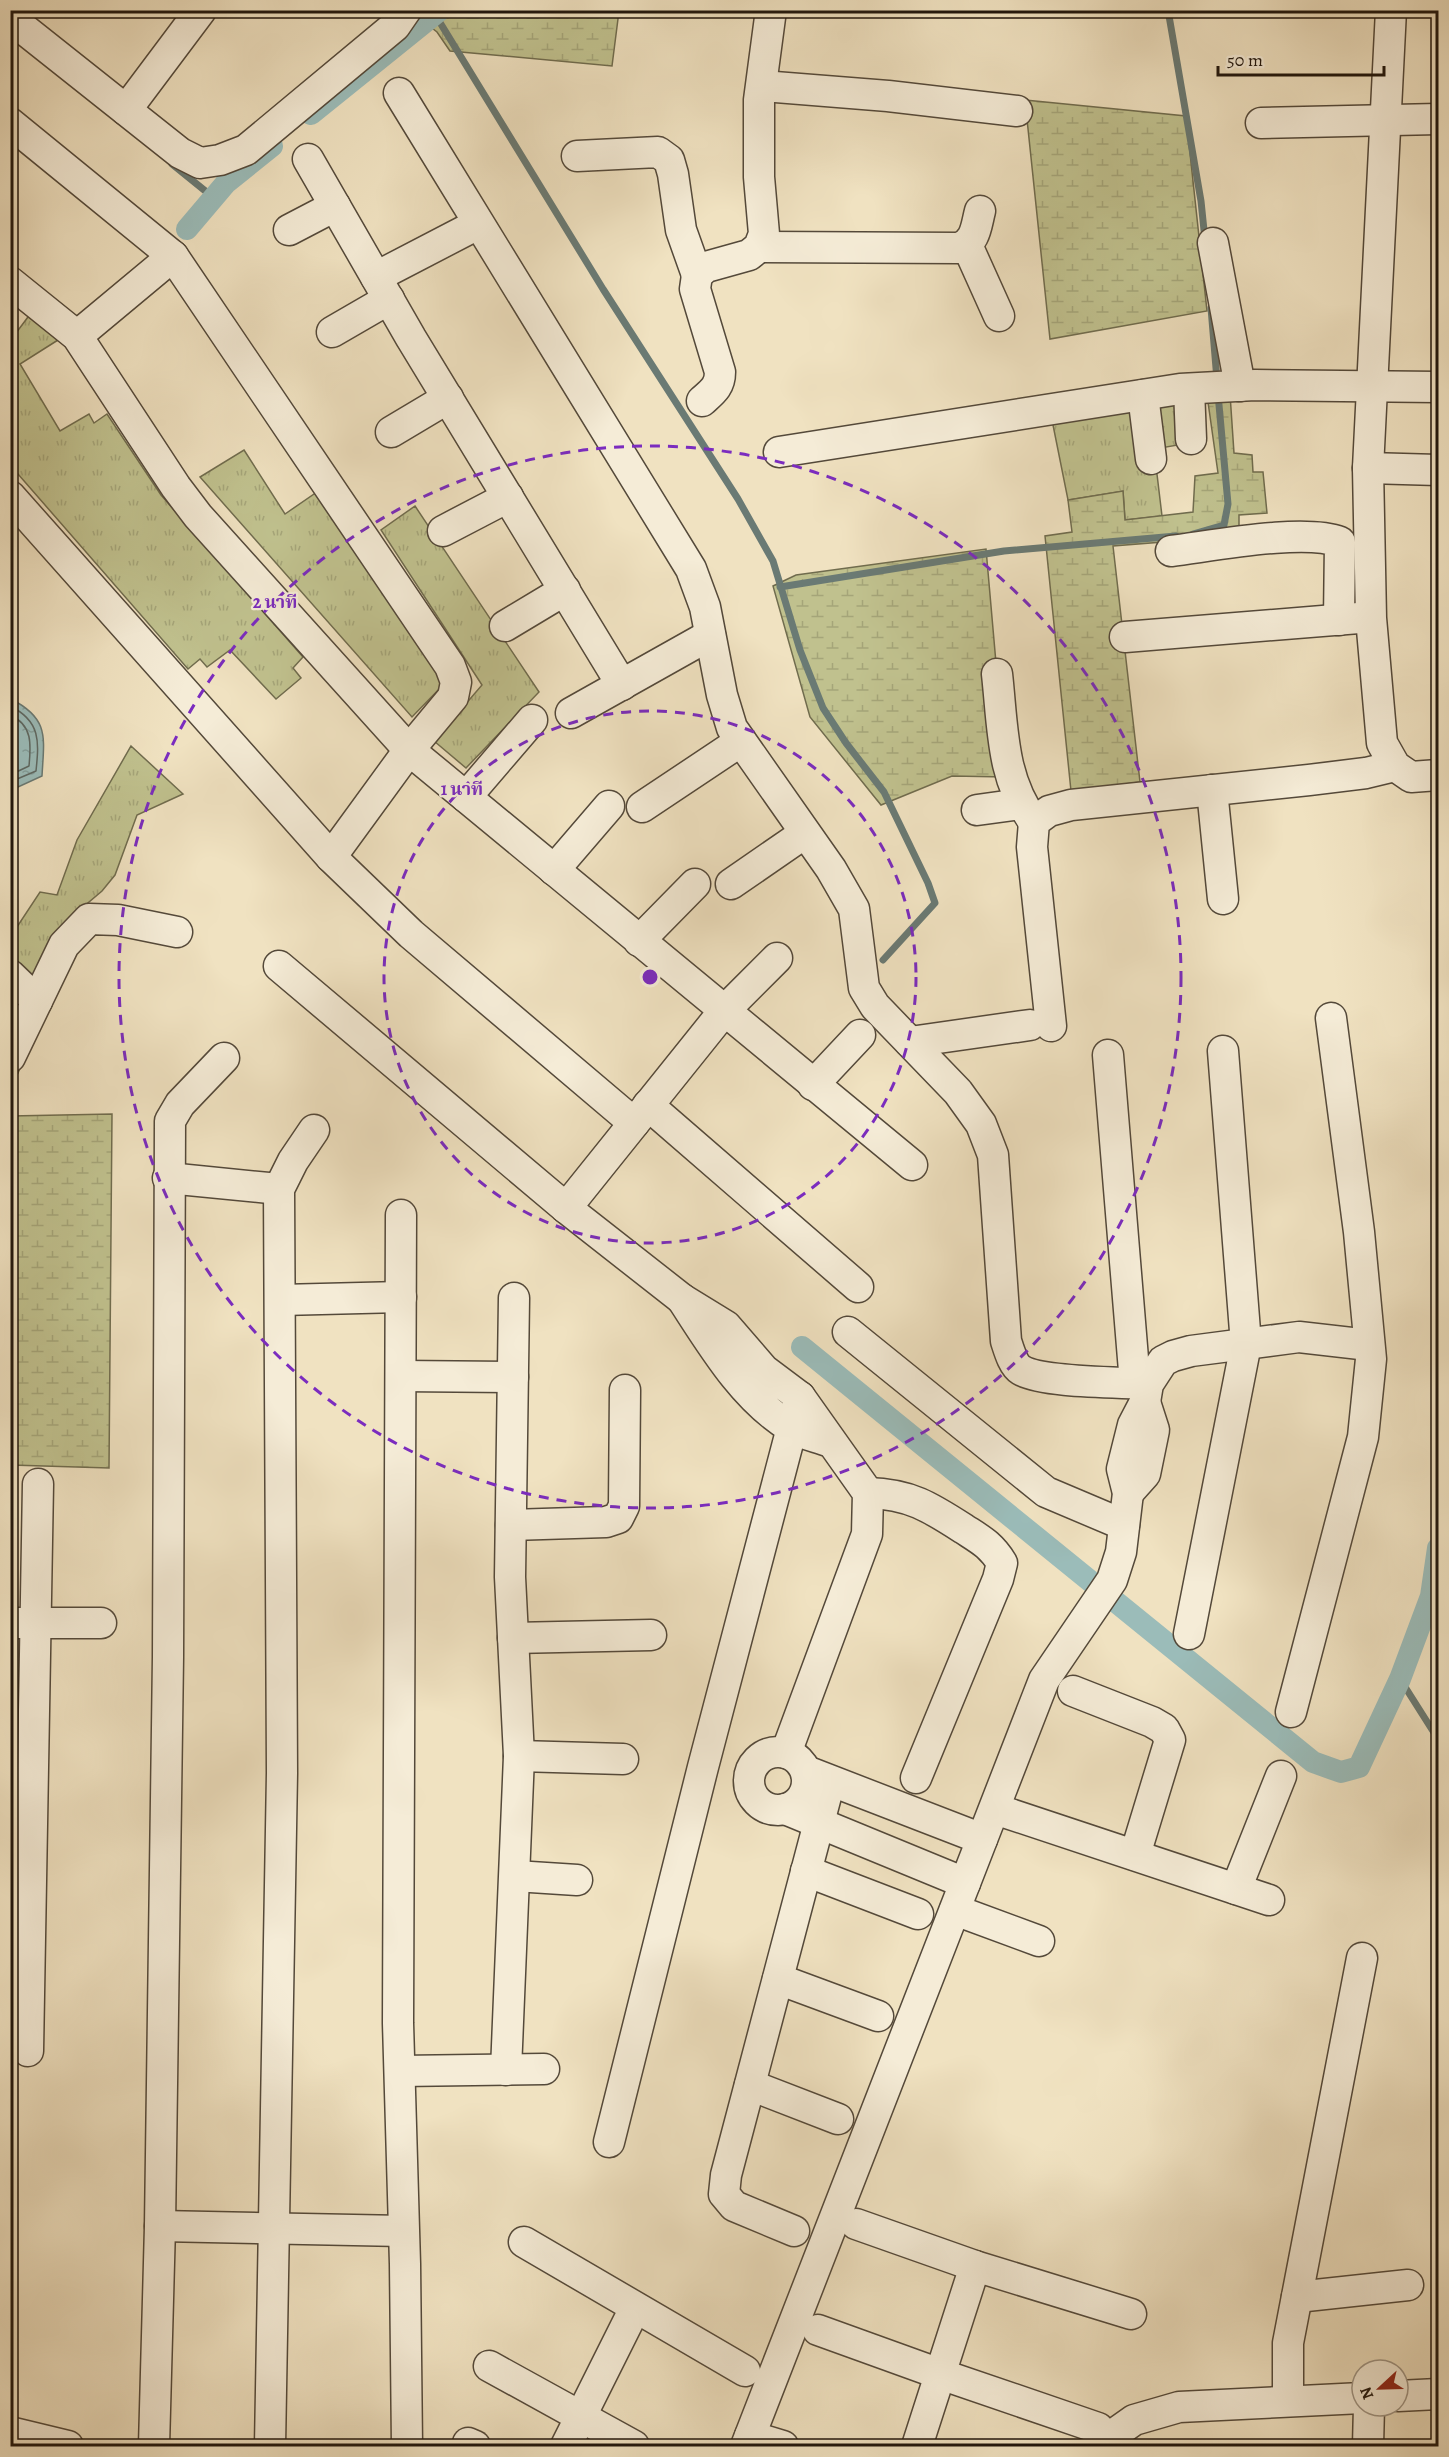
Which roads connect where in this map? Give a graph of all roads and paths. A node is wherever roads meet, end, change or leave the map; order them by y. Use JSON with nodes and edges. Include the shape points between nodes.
{"nodes":[{"id":1,"x":201,"y":10,"type":"edge"},
{"id":2,"x":406,"y":10,"type":"edge"},
{"id":3,"x":771,"y":10,"type":"edge"},
{"id":4,"x":1391,"y":10,"type":"edge"},
{"id":5,"x":17,"y":17,"type":"edge"},
{"id":6,"x":762,"y":86,"type":"junction"},
{"id":7,"x":399,"y":93,"type":"dead end"},
{"id":8,"x":126,"y":110,"type":"junction"},
{"id":9,"x":1017,"y":111,"type":"dead end"},
{"id":10,"x":1384,"y":119,"type":"junction"},
{"id":11,"x":1438,"y":119,"type":"edge"},
{"id":12,"x":10,"y":123,"type":"edge"},
{"id":13,"x":1261,"y":123,"type":"dead end"},
{"id":14,"x":577,"y":156,"type":"dead end"},
{"id":15,"x":308,"y":159,"type":"dead end"},
{"id":16,"x":335,"y":206,"type":"junction"},
{"id":17,"x":980,"y":211,"type":"dead end"},
{"id":18,"x":478,"y":224,"type":"junction"},
{"id":19,"x":289,"y":230,"type":"dead end"},
{"id":20,"x":1213,"y":243,"type":"dead end"},
{"id":21,"x":967,"y":245,"type":"junction"},
{"id":22,"x":759,"y":247,"type":"junction"},
{"id":23,"x":173,"y":256,"type":"junction"},
{"id":24,"x":697,"y":275,"type":"junction"},
{"id":25,"x":10,"y":282,"type":"edge"},
{"id":26,"x":382,"y":288,"type":"junction"},
{"id":27,"x":999,"y":316,"type":"dead end"},
{"id":28,"x":332,"y":332,"type":"dead end"},
{"id":29,"x":77,"y":336,"type":"junction"},
{"id":30,"x":1372,"y":386,"type":"junction"},
{"id":31,"x":1215,"y":387,"type":"junction"},
{"id":32,"x":1438,"y":387,"type":"edge"},
{"id":33,"x":1143,"y":395,"type":"junction"},
{"id":34,"x":448,"y":398,"type":"junction"},
{"id":35,"x":702,"y":401,"type":"dead end"},
{"id":36,"x":391,"y":432,"type":"dead end"},
{"id":37,"x":1191,"y":439,"type":"dead end"},
{"id":38,"x":779,"y":452,"type":"dead end"},
{"id":39,"x":1152,"y":459,"type":"dead end"},
{"id":40,"x":1368,"y":468,"type":"junction"},
{"id":41,"x":1438,"y":470,"type":"edge"},
{"id":42,"x":10,"y":496,"type":"edge"},
{"id":43,"x":508,"y":497,"type":"junction"},
{"id":44,"x":443,"y":531,"type":"dead end"},
{"id":45,"x":1171,"y":551,"type":"dead end"},
{"id":46,"x":564,"y":590,"type":"junction"},
{"id":47,"x":1371,"y":618,"type":"junction"},
{"id":48,"x":1339,"y":620,"type":"junction"},
{"id":49,"x":505,"y":626,"type":"dead end"},
{"id":50,"x":710,"y":634,"type":"junction"},
{"id":51,"x":1125,"y":637,"type":"dead end"},
{"id":52,"x":998,"y":674,"type":"dead end"},
{"id":53,"x":622,"y":685,"type":"junction"},
{"id":54,"x":571,"y":713,"type":"dead end"},
{"id":55,"x":532,"y":720,"type":"dead end"},
{"id":56,"x":741,"y":741,"type":"junction"},
{"id":57,"x":409,"y":750,"type":"junction"},
{"id":58,"x":1395,"y":766,"type":"junction"},
{"id":59,"x":1438,"y":775,"type":"edge"},
{"id":60,"x":1212,"y":790,"type":"junction"},
{"id":61,"x":466,"y":797,"type":"junction"},
{"id":62,"x":609,"y":806,"type":"dead end"},
{"id":63,"x":642,"y":807,"type":"dead end"},
{"id":64,"x":976,"y":810,"type":"dead end"},
{"id":65,"x":1028,"y":813,"type":"junction"},
{"id":66,"x":805,"y":833,"type":"junction"},
{"id":67,"x":331,"y":857,"type":"junction"},
{"id":68,"x":554,"y":870,"type":"junction"},
{"id":69,"x":695,"y":884,"type":"dead end"},
{"id":70,"x":731,"y":884,"type":"dead end"},
{"id":71,"x":1224,"y":899,"type":"dead end"},
{"id":72,"x":177,"y":932,"type":"dead end"},
{"id":73,"x":639,"y":941,"type":"junction"},
{"id":74,"x":777,"y":958,"type":"dead end"},
{"id":75,"x":279,"y":966,"type":"dead end"},
{"id":76,"x":10,"y":975,"type":"edge"},
{"id":77,"x":37,"y":1001,"type":"junction"},
{"id":78,"x":724,"y":1011,"type":"junction"},
{"id":79,"x":1331,"y":1018,"type":"dead end"},
{"id":80,"x":860,"y":1035,"type":"dead end"},
{"id":81,"x":910,"y":1042,"type":"junction"},
{"id":82,"x":1222,"y":1051,"type":"dead end"},
{"id":83,"x":1108,"y":1054,"type":"dead end"},
{"id":84,"x":10,"y":1057,"type":"edge"},
{"id":85,"x":224,"y":1058,"type":"dead end"},
{"id":86,"x":813,"y":1085,"type":"junction"},
{"id":87,"x":641,"y":1114,"type":"junction"},
{"id":88,"x":314,"y":1130,"type":"dead end"},
{"id":89,"x":912,"y":1166,"type":"dead end"},
{"id":90,"x":168,"y":1178,"type":"junction"},
{"id":91,"x":279,"y":1189,"type":"junction"},
{"id":92,"x":566,"y":1208,"type":"junction"},
{"id":93,"x":401,"y":1215,"type":"dead end"},
{"id":94,"x":858,"y":1287,"type":"dead end"},
{"id":95,"x":401,"y":1297,"type":"junction"},
{"id":96,"x":514,"y":1298,"type":"dead end"},
{"id":97,"x":682,"y":1299,"type":"junction"},
{"id":98,"x":281,"y":1300,"type":"junction"},
{"id":99,"x":848,"y":1332,"type":"dead end"},
{"id":100,"x":1245,"y":1344,"type":"junction"},
{"id":101,"x":1369,"y":1345,"type":"junction"},
{"id":102,"x":401,"y":1376,"type":"junction"},
{"id":103,"x":513,"y":1377,"type":"junction"},
{"id":104,"x":625,"y":1390,"type":"dead end"},
{"id":105,"x":1143,"y":1390,"type":"junction"},
{"id":106,"x":800,"y":1397,"type":"junction"},
{"id":107,"x":792,"y":1428,"type":"junction"},
{"id":108,"x":830,"y":1442,"type":"junction"},
{"id":109,"x":38,"y":1484,"type":"dead end"},
{"id":110,"x":868,"y":1493,"type":"junction"},
{"id":111,"x":511,"y":1525,"type":"junction"},
{"id":112,"x":1124,"y":1525,"type":"junction"},
{"id":113,"x":101,"y":1623,"type":"dead end"},
{"id":114,"x":23,"y":1624,"type":"edge"},
{"id":115,"x":1189,"y":1634,"type":"dead end"},
{"id":116,"x":651,"y":1635,"type":"dead end"},
{"id":117,"x":513,"y":1638,"type":"junction"},
{"id":118,"x":1073,"y":1691,"type":"dead end"},
{"id":119,"x":1292,"y":1712,"type":"dead end"},
{"id":120,"x":519,"y":1756,"type":"junction"},
{"id":121,"x":623,"y":1759,"type":"dead end"},
{"id":122,"x":703,"y":1767,"type":"junction"},
{"id":123,"x":807,"y":1768,"type":"junction"},
{"id":124,"x":1281,"y":1776,"type":"dead end"},
{"id":125,"x":916,"y":1779,"type":"dead end"},
{"id":126,"x":749,"y":1784,"type":"junction"},
{"id":127,"x":785,"y":1809,"type":"junction"},
{"id":128,"x":995,"y":1809,"type":"junction"},
{"id":129,"x":819,"y":1823,"type":"junction"},
{"id":130,"x":982,"y":1839,"type":"junction"},
{"id":131,"x":1135,"y":1855,"type":"junction"},
{"id":132,"x":806,"y":1872,"type":"junction"},
{"id":133,"x":515,"y":1876,"type":"junction"},
{"id":134,"x":577,"y":1880,"type":"dead end"},
{"id":135,"x":1236,"y":1889,"type":"junction"},
{"id":136,"x":960,"y":1897,"type":"junction"},
{"id":137,"x":1269,"y":1900,"type":"dead end"},
{"id":138,"x":918,"y":1914,"type":"dead end"},
{"id":139,"x":1039,"y":1941,"type":"dead end"},
{"id":140,"x":1362,"y":1958,"type":"dead end"},
{"id":141,"x":778,"y":1979,"type":"junction"},
{"id":142,"x":20,"y":1996,"type":"edge"},
{"id":143,"x":878,"y":2016,"type":"dead end"},
{"id":144,"x":28,"y":2051,"type":"dead end"},
{"id":145,"x":544,"y":2069,"type":"dead end"},
{"id":146,"x":506,"y":2070,"type":"junction"},
{"id":147,"x":400,"y":2071,"type":"junction"},
{"id":148,"x":750,"y":2085,"type":"junction"},
{"id":149,"x":838,"y":2119,"type":"dead end"},
{"id":150,"x":609,"y":2142,"type":"dead end"},
{"id":151,"x":856,"y":2224,"type":"dead end"},
{"id":152,"x":160,"y":2226,"type":"junction"},
{"id":153,"x":275,"y":2228,"type":"junction"},
{"id":154,"x":403,"y":2231,"type":"junction"},
{"id":155,"x":794,"y":2231,"type":"dead end"},
{"id":156,"x":525,"y":2242,"type":"dead end"},
{"id":157,"x":975,"y":2266,"type":"junction"},
{"id":158,"x":1408,"y":2285,"type":"dead end"},
{"id":159,"x":1297,"y":2297,"type":"junction"},
{"id":160,"x":635,"y":2308,"type":"junction"},
{"id":161,"x":1131,"y":2313,"type":"dead end"},
{"id":162,"x":818,"y":2330,"type":"dead end"},
{"id":163,"x":489,"y":2366,"type":"dead end"},
{"id":164,"x":746,"y":2371,"type":"dead end"},
{"id":165,"x":940,"y":2374,"type":"junction"},
{"id":166,"x":1438,"y":2394,"type":"edge"},
{"id":167,"x":1410,"y":2395,"type":"edge"},
{"id":168,"x":1350,"y":2398,"type":"edge"},
{"id":169,"x":1288,"y":2401,"type":"junction"},
{"id":170,"x":579,"y":2417,"type":"junction"},
{"id":171,"x":1369,"y":2418,"type":"edge"},
{"id":172,"x":10,"y":2432,"type":"edge"},
{"id":173,"x":1104,"y":2437,"type":"edge"},
{"id":174,"x":748,"y":2441,"type":"edge"},
{"id":175,"x":68,"y":2446,"type":"edge"},
{"id":176,"x":154,"y":2446,"type":"edge"},
{"id":177,"x":270,"y":2446,"type":"edge"},
{"id":178,"x":407,"y":2446,"type":"edge"},
{"id":179,"x":566,"y":2446,"type":"edge"},
{"id":180,"x":634,"y":2446,"type":"edge"},
{"id":181,"x":783,"y":2446,"type":"edge"},
{"id":182,"x":917,"y":2446,"type":"edge"},
{"id":183,"x":1368,"y":2446,"type":"edge"}],
"edges":[{"from":1,"to":8,"type":"street"},
{"from":2,"to":8,"type":"street","via":[[395,26],[246,150],[220,160],[200,163],[180,153]]},
{"from":3,"to":6,"type":"street"},
{"from":4,"to":10,"type":"street"},
{"from":5,"to":8,"type":"street"},
{"from":6,"to":9,"type":"street"},
{"from":6,"to":22,"type":"street","via":[[759,177],[764,234]]},
{"from":7,"to":18,"type":"street"},
{"from":10,"to":11,"type":"street"},
{"from":10,"to":13,"type":"street"},
{"from":10,"to":30,"type":"street"},
{"from":12,"to":23,"type":"street"},
{"from":14,"to":24,"type":"street","via":[[658,152],[669,160],[681,230]]},
{"from":15,"to":16,"type":"street"},
{"from":16,"to":19,"type":"street"},
{"from":16,"to":26,"type":"street"},
{"from":17,"to":21,"type":"street"},
{"from":18,"to":26,"type":"street"},
{"from":18,"to":50,"type":"street","via":[[691,569]]},
{"from":20,"to":31,"type":"street"},
{"from":21,"to":22,"type":"street"},
{"from":21,"to":27,"type":"street"},
{"from":22,"to":24,"type":"street","via":[[750,255],[706,267]]},
{"from":23,"to":29,"type":"street"},
{"from":23,"to":57,"type":"street","via":[[450,666],[456,682],[453,698]]},
{"from":24,"to":35,"type":"street","via":[[695,289],[720,372],[720,382]]},
{"from":25,"to":29,"type":"street"},
{"from":26,"to":28,"type":"street"},
{"from":26,"to":34,"type":"street"},
{"from":29,"to":57,"type":"street","via":[[198,516]]},
{"from":30,"to":31,"type":"street"},
{"from":30,"to":32,"type":"street"},
{"from":30,"to":40,"type":"street"},
{"from":31,"to":33,"type":"street"},
{"from":31,"to":37,"type":"street"},
{"from":33,"to":38,"type":"street"},
{"from":33,"to":39,"type":"street"},
{"from":34,"to":36,"type":"street"},
{"from":34,"to":43,"type":"street"},
{"from":40,"to":41,"type":"street"},
{"from":40,"to":47,"type":"street"},
{"from":42,"to":67,"type":"street"},
{"from":43,"to":44,"type":"street"},
{"from":43,"to":46,"type":"street"},
{"from":45,"to":48,"type":"street","via":[[1319,536],[1340,542]]},
{"from":46,"to":49,"type":"street"},
{"from":46,"to":53,"type":"street"},
{"from":47,"to":48,"type":"street"},
{"from":47,"to":58,"type":"street","via":[[1382,743]]},
{"from":48,"to":51,"type":"street"},
{"from":50,"to":53,"type":"street"},
{"from":50,"to":56,"type":"street","via":[[722,695],[732,728]]},
{"from":52,"to":65,"type":"street","via":[[1006,759]]},
{"from":53,"to":54,"type":"street"},
{"from":55,"to":61,"type":"street"},
{"from":56,"to":63,"type":"street"},
{"from":56,"to":66,"type":"street"},
{"from":57,"to":61,"type":"street"},
{"from":57,"to":67,"type":"street"},
{"from":58,"to":59,"type":"street","via":[[1411,777]]},
{"from":58,"to":60,"type":"street","via":[[1366,773]]},
{"from":60,"to":65,"type":"street"},
{"from":60,"to":71,"type":"street"},
{"from":61,"to":68,"type":"street"},
{"from":62,"to":68,"type":"street"},
{"from":64,"to":65,"type":"street"},
{"from":65,"to":81,"type":"street","via":[[1041,1025]]},
{"from":66,"to":70,"type":"street"},
{"from":66,"to":81,"type":"street","via":[[854,909],[864,988],[875,1006]]},
{"from":67,"to":87,"type":"street","via":[[411,934]]},
{"from":68,"to":73,"type":"street"},
{"from":69,"to":73,"type":"street"},
{"from":72,"to":77,"type":"street","via":[[118,920],[89,919],[64,945]]},
{"from":73,"to":78,"type":"street"},
{"from":74,"to":78,"type":"street"},
{"from":75,"to":92,"type":"street"},
{"from":76,"to":77,"type":"street"},
{"from":77,"to":84,"type":"street"},
{"from":78,"to":86,"type":"street"},
{"from":78,"to":87,"type":"street"},
{"from":79,"to":101,"type":"street","via":[[1359,1232]]},
{"from":80,"to":86,"type":"street"},
{"from":81,"to":105,"type":"street","via":[[958,1092],[981,1124],[993,1155],[1005,1341],[1020,1370],[1050,1378]]},
{"from":82,"to":100,"type":"street"},
{"from":83,"to":105,"type":"street"},
{"from":85,"to":90,"type":"street","via":[[174,1111],[170,1121]]},
{"from":86,"to":89,"type":"street"},
{"from":87,"to":92,"type":"street"},
{"from":87,"to":94,"type":"street"},
{"from":88,"to":91,"type":"street"},
{"from":90,"to":91,"type":"street"},
{"from":90,"to":152,"type":"street","via":[[168,1657]]},
{"from":91,"to":98,"type":"street"},
{"from":92,"to":97,"type":"street"},
{"from":93,"to":95,"type":"street"},
{"from":95,"to":98,"type":"street"},
{"from":95,"to":102,"type":"street"},
{"from":96,"to":103,"type":"street"},
{"from":97,"to":106,"type":"street","via":[[726,1326],[765,1370]]},
{"from":97,"to":107,"type":"street","via":[[755,1400]]},
{"from":98,"to":153,"type":"street","via":[[282,1773]]},
{"from":99,"to":112,"type":"street","via":[[1046,1492]]},
{"from":100,"to":101,"type":"street","via":[[1299,1337]]},
{"from":100,"to":105,"type":"street","via":[[1173,1356],[1163,1361]]},
{"from":100,"to":115,"type":"street"},
{"from":101,"to":119,"type":"street","via":[[1363,1437]]},
{"from":102,"to":103,"type":"street"},
{"from":102,"to":147,"type":"street"},
{"from":103,"to":111,"type":"street"},
{"from":104,"to":111,"type":"street","via":[[624,1506],[618,1518],[606,1522]]},
{"from":105,"to":112,"type":"street","via":[[1154,1430],[1145,1474],[1128,1493]]},
{"from":106,"to":107,"type":"street"},
{"from":106,"to":108,"type":"street"},
{"from":107,"to":108,"type":"street"},
{"from":107,"to":122,"type":"street"},
{"from":108,"to":110,"type":"street"},
{"from":109,"to":114,"type":"street"},
{"from":110,"to":123,"type":"street","via":[[867,1534]]},
{"from":110,"to":125,"type":"street","via":[[889,1493],[927,1504],[992,1548],[1002,1563]]},
{"from":111,"to":117,"type":"street"},
{"from":112,"to":128,"type":"street","via":[[1118,1567],[1044,1680]]},
{"from":113,"to":114,"type":"street"},
{"from":114,"to":142,"type":"street"},
{"from":116,"to":117,"type":"street"},
{"from":117,"to":120,"type":"street"},
{"from":118,"to":131,"type":"street","via":[[1152,1722],[1164,1729],[1170,1740]]},
{"from":120,"to":121,"type":"street"},
{"from":120,"to":133,"type":"street"},
{"from":122,"to":126,"type":"street"},
{"from":122,"to":150,"type":"street"},
{"from":123,"to":126,"type":"street","via":[[768,1753],[750,1773]]},
{"from":123,"to":127,"type":"street","via":[[801,1798]]},
{"from":123,"to":129,"type":"street"},
{"from":123,"to":130,"type":"street"},
{"from":124,"to":135,"type":"street"},
{"from":126,"to":127,"type":"street","via":[[766,1807]]},
{"from":127,"to":129,"type":"street"},
{"from":128,"to":130,"type":"street"},
{"from":128,"to":131,"type":"street"},
{"from":129,"to":132,"type":"street"},
{"from":129,"to":136,"type":"street"},
{"from":130,"to":136,"type":"street"},
{"from":131,"to":135,"type":"street"},
{"from":132,"to":138,"type":"street"},
{"from":132,"to":141,"type":"street"},
{"from":133,"to":134,"type":"street"},
{"from":133,"to":146,"type":"street"},
{"from":135,"to":137,"type":"street"},
{"from":136,"to":139,"type":"street"},
{"from":136,"to":174,"type":"street"},
{"from":140,"to":159,"type":"street"},
{"from":141,"to":143,"type":"street"},
{"from":141,"to":148,"type":"street"},
{"from":142,"to":144,"type":"street"},
{"from":145,"to":146,"type":"street"},
{"from":146,"to":147,"type":"street"},
{"from":147,"to":154,"type":"street"},
{"from":148,"to":149,"type":"street"},
{"from":148,"to":155,"type":"street","via":[[724,2194],[734,2206]]},
{"from":151,"to":157,"type":"street"},
{"from":152,"to":153,"type":"street"},
{"from":152,"to":176,"type":"street"},
{"from":153,"to":154,"type":"street"},
{"from":153,"to":177,"type":"street"},
{"from":154,"to":178,"type":"street"},
{"from":156,"to":160,"type":"street"},
{"from":157,"to":161,"type":"street"},
{"from":157,"to":165,"type":"street"},
{"from":158,"to":159,"type":"street"},
{"from":159,"to":169,"type":"street","via":[[1288,2343]]},
{"from":160,"to":164,"type":"street"},
{"from":160,"to":170,"type":"street"},
{"from":162,"to":165,"type":"street"},
{"from":163,"to":170,"type":"street"},
{"from":165,"to":173,"type":"street"},
{"from":165,"to":182,"type":"street"},
{"from":166,"to":167,"type":"street"},
{"from":168,"to":169,"type":"street"},
{"from":169,"to":173,"type":"street","via":[[1179,2407],[1134,2420]]},
{"from":170,"to":179,"type":"street"},
{"from":170,"to":180,"type":"street"},
{"from":171,"to":183,"type":"street"},
{"from":172,"to":175,"type":"street"},
{"from":174,"to":181,"type":"street"}]}
